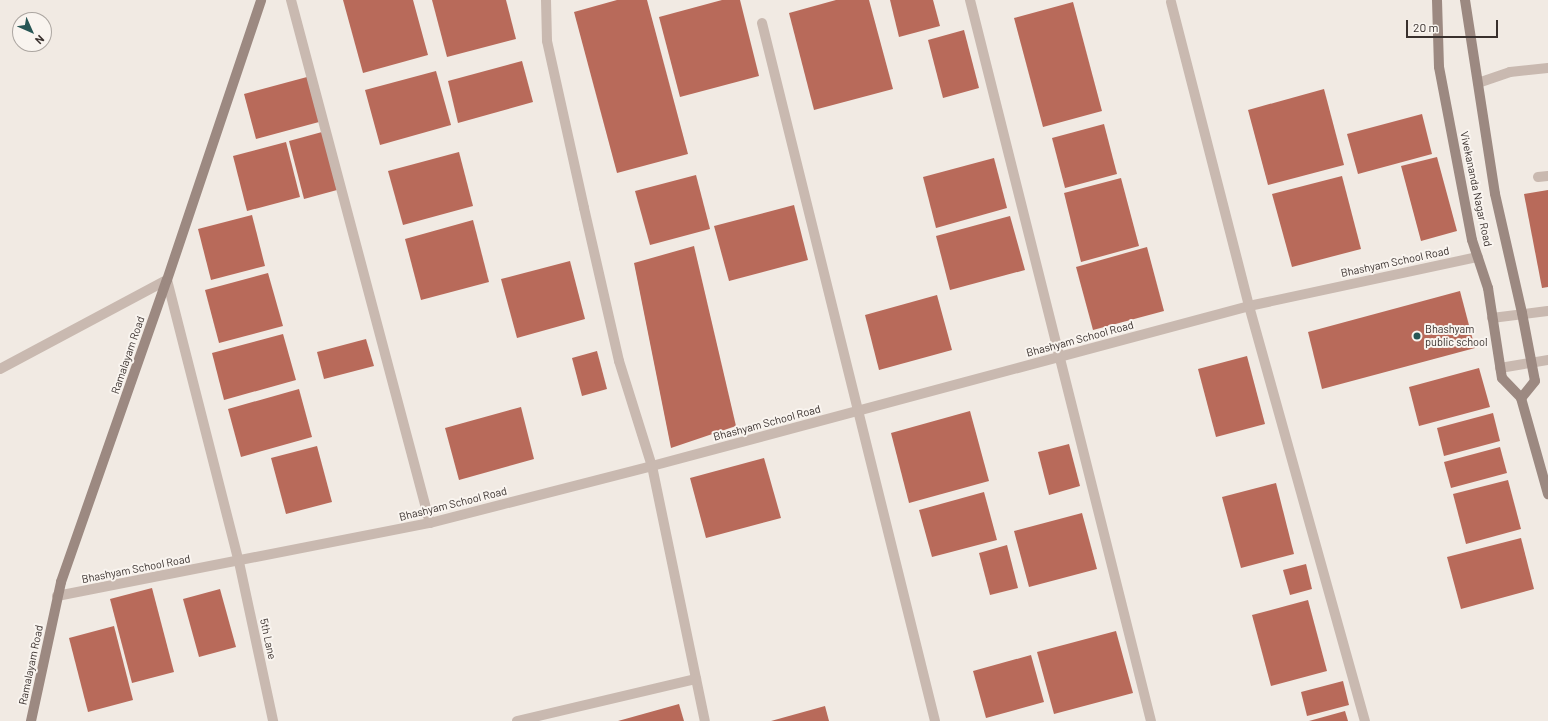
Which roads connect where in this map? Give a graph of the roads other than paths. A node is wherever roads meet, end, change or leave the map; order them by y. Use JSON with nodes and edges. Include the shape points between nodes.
{"nodes":[{"id":1,"x":261,"y":0,"type":"edge"},
{"id":2,"x":291,"y":0,"type":"edge"},
{"id":3,"x":546,"y":0,"type":"edge"},
{"id":4,"x":970,"y":0,"type":"edge"},
{"id":5,"x":1437,"y":0,"type":"edge"},
{"id":6,"x":1465,"y":0,"type":"edge"},
{"id":7,"x":1171,"y":2,"type":"dead end"},
{"id":8,"x":762,"y":23,"type":"dead end"},
{"id":9,"x":1548,"y":68,"type":"edge"},
{"id":10,"x":1478,"y":83,"type":"junction"},
{"id":11,"x":1478,"y":257,"type":"junction"},
{"id":12,"x":167,"y":280,"type":"junction"},
{"id":13,"x":1249,"y":306,"type":"junction"},
{"id":14,"x":1548,"y":311,"type":"edge"},
{"id":15,"x":1522,"y":313,"type":"junction"},
{"id":16,"x":1492,"y":318,"type":"junction"},
{"id":17,"x":1060,"y":357,"type":"junction"},
{"id":18,"x":1548,"y":360,"type":"edge"},
{"id":19,"x":1531,"y":363,"type":"junction"},
{"id":20,"x":1500,"y":368,"type":"junction"},
{"id":21,"x":0,"y":369,"type":"edge"},
{"id":22,"x":1520,"y":398,"type":"junction"},
{"id":23,"x":858,"y":411,"type":"junction"},
{"id":24,"x":652,"y":466,"type":"junction"},
{"id":25,"x":1548,"y":494,"type":"edge"},
{"id":26,"x":430,"y":523,"type":"junction"},
{"id":27,"x":239,"y":562,"type":"junction"},
{"id":28,"x":57,"y":596,"type":"junction"},
{"id":29,"x":696,"y":679,"type":"junction"},
{"id":30,"x":31,"y":721,"type":"edge"},
{"id":31,"x":273,"y":721,"type":"edge"},
{"id":32,"x":517,"y":721,"type":"edge"},
{"id":33,"x":706,"y":721,"type":"edge"},
{"id":34,"x":935,"y":721,"type":"edge"},
{"id":35,"x":1151,"y":721,"type":"edge"},
{"id":36,"x":1365,"y":721,"type":"edge"}],
"edges":[{"from":1,"to":12,"type":"street","name":"Ramalayam Road"},
{"from":2,"to":26,"type":"street"},
{"from":3,"to":24,"type":"street","via":[[547,41],[619,361]]},
{"from":4,"to":17,"type":"street"},
{"from":5,"to":11,"type":"street","name":"Vivekananda Nagar Road","via":[[1439,67],[1472,240]]},
{"from":6,"to":10,"type":"street","name":"Vivekananda Nagar Road"},
{"from":7,"to":13,"type":"street"},
{"from":8,"to":23,"type":"street"},
{"from":9,"to":10,"type":"street","via":[[1510,72]]},
{"from":10,"to":15,"type":"street","name":"Vivekananda Nagar Road","via":[[1495,194]]},
{"from":11,"to":13,"type":"street","name":"Bhashyam School Road"},
{"from":11,"to":16,"type":"street","name":"Vivekananda Nagar Road","via":[[1488,288]]},
{"from":12,"to":21,"type":"street"},
{"from":12,"to":27,"type":"street","name":"5th Lane"},
{"from":12,"to":28,"type":"street","name":"Ramalayam Road"},
{"from":13,"to":17,"type":"street","name":"Bhashyam School Road"},
{"from":13,"to":36,"type":"street"},
{"from":14,"to":15,"type":"street"},
{"from":15,"to":16,"type":"street"},
{"from":15,"to":19,"type":"street","name":"Vivekananda Nagar Road"},
{"from":16,"to":20,"type":"street","name":"Vivekananda Nagar Road"},
{"from":17,"to":23,"type":"street","name":"Bhashyam School Road"},
{"from":17,"to":35,"type":"street"},
{"from":18,"to":19,"type":"street"},
{"from":19,"to":20,"type":"street"},
{"from":19,"to":22,"type":"street","name":"Vivekananda Nagar Road","via":[[1535,381]]},
{"from":20,"to":22,"type":"street","name":"Vivekananda Nagar Road","via":[[1502,378]]},
{"from":22,"to":25,"type":"street","name":"Vivekananda Nagar Road"},
{"from":23,"to":24,"type":"street","name":"Bhashyam School Road"},
{"from":23,"to":34,"type":"street"},
{"from":24,"to":26,"type":"street","name":"Bhashyam School Road"},
{"from":24,"to":29,"type":"street"},
{"from":26,"to":27,"type":"street","name":"Bhashyam School Road"},
{"from":27,"to":28,"type":"street","name":"Bhashyam School Road"},
{"from":27,"to":31,"type":"street","name":"5th Lane"},
{"from":28,"to":30,"type":"street","name":"Ramalayam Road"},
{"from":29,"to":32,"type":"street"},
{"from":29,"to":33,"type":"street"}]}
